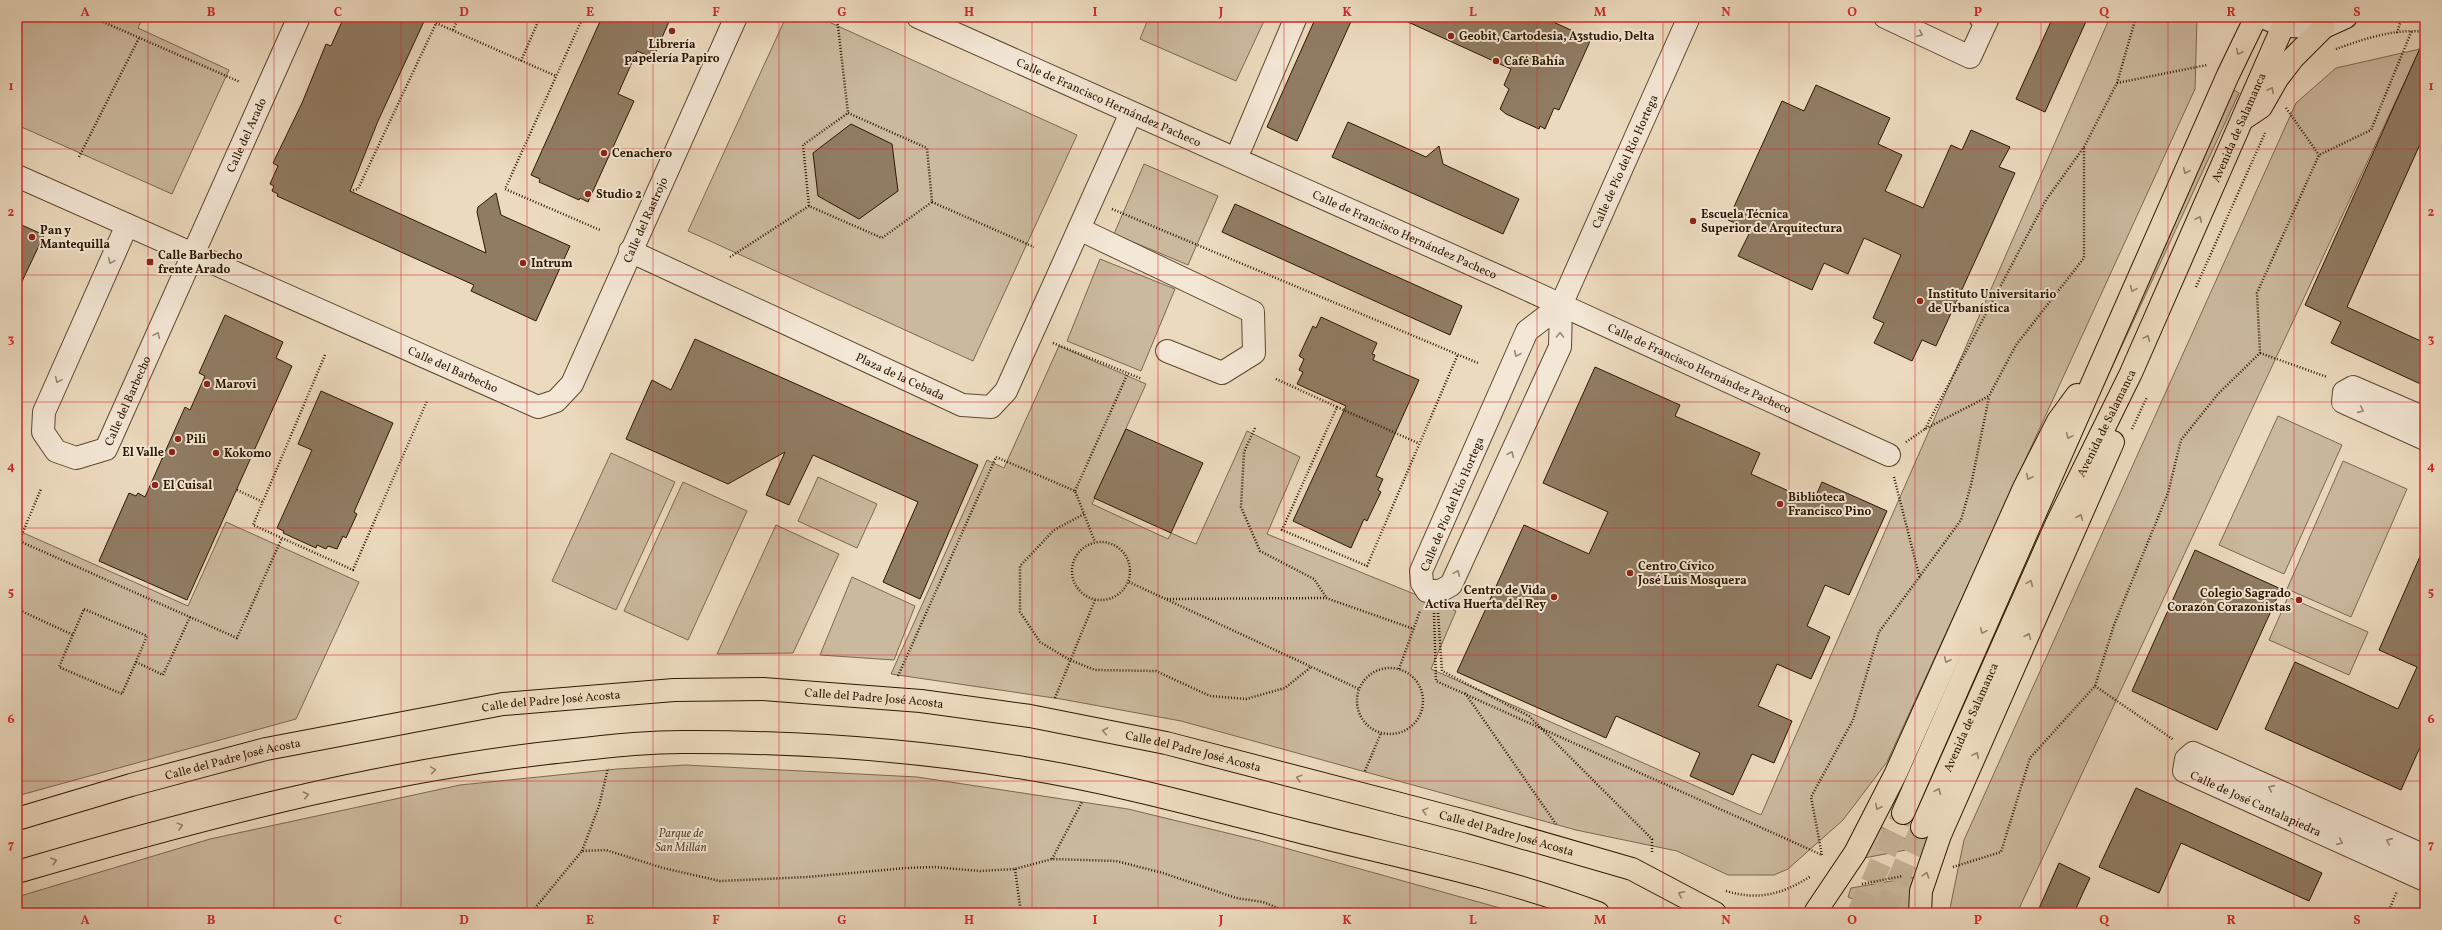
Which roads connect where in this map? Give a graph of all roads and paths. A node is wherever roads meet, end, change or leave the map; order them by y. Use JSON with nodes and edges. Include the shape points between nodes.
{"nodes":[{"id":1,"x":92,"y":17,"type":"edge"},
{"id":2,"x":299,"y":17,"type":"edge"},
{"id":3,"x":439,"y":17,"type":"edge"},
{"id":4,"x":460,"y":17,"type":"edge"},
{"id":5,"x":540,"y":17,"type":"edge"},
{"id":6,"x":582,"y":17,"type":"edge"},
{"id":7,"x":736,"y":17,"type":"edge"},
{"id":8,"x":918,"y":17,"type":"edge"},
{"id":9,"x":1296,"y":17,"type":"edge"},
{"id":10,"x":1689,"y":17,"type":"edge"},
{"id":11,"x":1885,"y":17,"type":"edge"},
{"id":12,"x":1980,"y":17,"type":"edge"},
{"id":13,"x":2136,"y":17,"type":"edge"},
{"id":14,"x":2256,"y":17,"type":"edge"},
{"id":15,"x":2346,"y":17,"type":"edge"},
{"id":16,"x":2402,"y":17,"type":"edge"},
{"id":17,"x":837,"y":18,"type":"dead end"},
{"id":18,"x":2278,"y":20,"type":"edge"},
{"id":19,"x":436,"y":22,"type":"junction"},
{"id":20,"x":2324,"y":27,"type":"junction"},
{"id":21,"x":453,"y":30,"type":"junction"},
{"id":22,"x":2412,"y":30,"type":"junction"},
{"id":23,"x":2425,"y":32,"type":"edge"},
{"id":24,"x":2397,"y":33,"type":"junction"},
{"id":25,"x":2372,"y":37,"type":"dead end"},
{"id":26,"x":139,"y":38,"type":"junction"},
{"id":27,"x":521,"y":61,"type":"junction"},
{"id":28,"x":2207,"y":65,"type":"dead end"},
{"id":29,"x":556,"y":76,"type":"junction"},
{"id":30,"x":240,"y":82,"type":"dead end"},
{"id":31,"x":2117,"y":83,"type":"junction"},
{"id":32,"x":2284,"y":105,"type":"dead end"},
{"id":33,"x":848,"y":113,"type":"junction"},
{"id":34,"x":1131,"y":113,"type":"junction"},
{"id":35,"x":2245,"y":117,"type":"junction"},
{"id":36,"x":1241,"y":147,"type":"dead end"},
{"id":37,"x":2084,"y":147,"type":"junction"},
{"id":38,"x":2319,"y":155,"type":"junction"},
{"id":39,"x":79,"y":157,"type":"dead end"},
{"id":40,"x":17,"y":176,"type":"edge"},
{"id":41,"x":350,"y":191,"type":"dead end"},
{"id":42,"x":932,"y":202,"type":"junction"},
{"id":43,"x":809,"y":206,"type":"junction"},
{"id":44,"x":1110,"y":208,"type":"dead end"},
{"id":45,"x":127,"y":225,"type":"junction"},
{"id":46,"x":1079,"y":229,"type":"junction"},
{"id":47,"x":600,"y":230,"type":"dead end"},
{"id":48,"x":1034,"y":247,"type":"dead end"},
{"id":49,"x":630,"y":251,"type":"junction"},
{"id":50,"x":194,"y":254,"type":"junction"},
{"id":51,"x":730,"y":257,"type":"dead end"},
{"id":52,"x":1560,"y":306,"type":"junction"},
{"id":53,"x":1049,"y":341,"type":"dead end"},
{"id":54,"x":1167,"y":351,"type":"dead end"},
{"id":55,"x":2260,"y":353,"type":"junction"},
{"id":56,"x":1458,"y":354,"type":"junction"},
{"id":57,"x":325,"y":355,"type":"dead end"},
{"id":58,"x":2102,"y":361,"type":"junction"},
{"id":59,"x":1478,"y":362,"type":"dead end"},
{"id":60,"x":1128,"y":373,"type":"junction"},
{"id":61,"x":2131,"y":373,"type":"junction"},
{"id":62,"x":1142,"y":379,"type":"dead end"},
{"id":63,"x":1276,"y":380,"type":"dead end"},
{"id":64,"x":2353,"y":387,"type":"junction"},
{"id":65,"x":1989,"y":396,"type":"junction"},
{"id":66,"x":426,"y":401,"type":"dead end"},
{"id":67,"x":538,"y":407,"type":"joint"},
{"id":68,"x":1337,"y":407,"type":"junction"},
{"id":69,"x":2425,"y":418,"type":"edge"},
{"id":70,"x":1255,"y":428,"type":"dead end"},
{"id":71,"x":1925,"y":429,"type":"junction"},
{"id":72,"x":2425,"y":439,"type":"edge"},
{"id":73,"x":1418,"y":443,"type":"junction"},
{"id":74,"x":143,"y":449,"type":"dead end"},
{"id":75,"x":1889,"y":455,"type":"junction"},
{"id":76,"x":163,"y":458,"type":"dead end"},
{"id":77,"x":40,"y":489,"type":"dead end"},
{"id":78,"x":237,"y":490,"type":"dead end"},
{"id":79,"x":1075,"y":491,"type":"junction"},
{"id":80,"x":263,"y":502,"type":"junction"},
{"id":81,"x":1084,"y":514,"type":"junction"},
{"id":82,"x":282,"y":538,"type":"junction"},
{"id":83,"x":18,"y":540,"type":"edge"},
{"id":84,"x":1095,"y":542,"type":"junction"},
{"id":85,"x":17,"y":546,"type":"edge"},
{"id":86,"x":1920,"y":579,"type":"junction"},
{"id":87,"x":1128,"y":582,"type":"junction"},
{"id":88,"x":1440,"y":591,"type":"junction"},
{"id":89,"x":1326,"y":598,"type":"junction"},
{"id":90,"x":1166,"y":599,"type":"junction"},
{"id":91,"x":1095,"y":600,"type":"junction"},
{"id":92,"x":17,"y":609,"type":"edge"},
{"id":93,"x":1434,"y":612,"type":"dead end"},
{"id":94,"x":190,"y":617,"type":"junction"},
{"id":95,"x":73,"y":635,"type":"junction"},
{"id":96,"x":1070,"y":660,"type":"junction"},
{"id":97,"x":136,"y":662,"type":"junction"},
{"id":98,"x":1311,"y":667,"type":"junction"},
{"id":99,"x":1399,"y":669,"type":"junction"},
{"id":100,"x":895,"y":682,"type":"dead end"},
{"id":101,"x":2095,"y":686,"type":"junction"},
{"id":102,"x":1359,"y":689,"type":"junction"},
{"id":103,"x":1465,"y":693,"type":"junction"},
{"id":104,"x":1052,"y":705,"type":"dead end"},
{"id":105,"x":1538,"y":728,"type":"junction"},
{"id":106,"x":1381,"y":733,"type":"junction"},
{"id":107,"x":2193,"y":753,"type":"junction"},
{"id":108,"x":610,"y":764,"type":"dead end"},
{"id":109,"x":1363,"y":775,"type":"dead end"},
{"id":110,"x":1084,"y":797,"type":"dead end"},
{"id":111,"x":1903,"y":813,"type":"tunnel mouth"},
{"id":112,"x":17,"y":819,"type":"edge"},
{"id":113,"x":1922,"y":827,"type":"tunnel mouth"},
{"id":114,"x":1561,"y":830,"type":"dead end"},
{"id":115,"x":582,"y":851,"type":"junction"},
{"id":116,"x":2425,"y":856,"type":"edge"},
{"id":117,"x":1652,"y":858,"type":"dead end"},
{"id":118,"x":1052,"y":859,"type":"junction"},
{"id":119,"x":1951,"y":868,"type":"dead end"},
{"id":120,"x":1016,"y":869,"type":"junction"},
{"id":121,"x":1927,"y":871,"type":"junction"},
{"id":122,"x":17,"y":872,"type":"edge"},
{"id":123,"x":1838,"y":879,"type":"junction"},
{"id":124,"x":2425,"y":880,"type":"edge"},
{"id":125,"x":1722,"y":890,"type":"dead end"},
{"id":126,"x":1815,"y":912,"type":"edge"},
{"id":127,"x":531,"y":913,"type":"edge"},
{"id":128,"x":1021,"y":913,"type":"edge"},
{"id":129,"x":1290,"y":913,"type":"edge"},
{"id":130,"x":1598,"y":913,"type":"edge"},
{"id":131,"x":1715,"y":913,"type":"edge"},
{"id":132,"x":1920,"y":913,"type":"edge"}],
"edges":[{"from":1,"to":26,"type":"path"},
{"from":2,"to":50,"type":"street","name":"Calle del Arado"},
{"from":3,"to":19,"type":"path"},
{"from":4,"to":21,"type":"path"},
{"from":5,"to":27,"type":"path"},
{"from":6,"to":29,"type":"path"},
{"from":7,"to":49,"type":"street","name":"Calle del Rastrojo"},
{"from":8,"to":34,"type":"street","name":"Calle de Francisco Hernández Pacheco"},
{"from":9,"to":36,"type":"street"},
{"from":10,"to":52,"type":"street","name":"Calle de Pío del Río Hortega"},
{"from":11,"to":12,"type":"street","one_way":true,"via":[[1970,57],[1987,20]]},
{"from":13,"to":31,"type":"path"},
{"from":14,"to":58,"type":"highway","name":"Avenida de Salamanca","one_way":true},
{"from":15,"to":20,"type":"street"},
{"from":16,"to":24,"type":"path"},
{"from":17,"to":33,"type":"path"},
{"from":18,"to":20,"type":"street"},
{"from":18,"to":35,"type":"highway","name":"Avenida de Salamanca"},
{"from":19,"to":21,"type":"path"},
{"from":19,"to":41,"type":"path","via":[[358,189]]},
{"from":35,"to":20,"type":"highway","one_way":true,"via":[[2261,107],[2293,58]]},
{"from":21,"to":27,"type":"path"},
{"from":22,"to":23,"type":"path"},
{"from":22,"to":24,"type":"path"},
{"from":22,"to":38,"type":"path","via":[[2371,130]]},
{"from":24,"to":25,"type":"path"},
{"from":26,"to":30,"type":"path"},
{"from":26,"to":39,"type":"path"},
{"from":27,"to":29,"type":"path"},
{"from":28,"to":31,"type":"path"},
{"from":29,"to":47,"type":"path","via":[[506,189]]},
{"from":31,"to":37,"type":"path"},
{"from":32,"to":38,"type":"path"},
{"from":33,"to":42,"type":"path","via":[[927,148]]},
{"from":33,"to":43,"type":"path","via":[[803,146]]},
{"from":34,"to":46,"type":"street","name":"Plaza de la Cebada"},
{"from":34,"to":52,"type":"street","name":"Calle de Francisco Hernández Pacheco"},
{"from":61,"to":35,"type":"highway","name":"Avenida de Salamanca","one_way":true},
{"from":37,"to":65,"type":"path","via":[[2084,258],[2016,345]]},
{"from":37,"to":71,"type":"path","via":[[2046,200]]},
{"from":38,"to":55,"type":"path","via":[[2257,293]]},
{"from":40,"to":45,"type":"street","name":"Calle del Barbecho"},
{"from":42,"to":43,"type":"path","via":[[882,238]]},
{"from":42,"to":48,"type":"path"},
{"from":43,"to":51,"type":"path"},
{"from":44,"to":56,"type":"path"},
{"from":45,"to":50,"type":"street","name":"Calle del Barbecho"},
{"from":45,"to":50,"type":"street","name":"Calle del Barbecho","one_way":true,"via":[[44,412],[43,432],[56,451],[76,458],[106,449]]},
{"from":46,"to":49,"type":"street","name":"Plaza de la Cebada","via":[[1006,391],[991,407],[962,405]]},
{"from":46,"to":54,"type":"street","via":[[1253,312],[1254,353],[1222,373]]},
{"from":49,"to":67,"type":"street","name":"Calle del Rastrojo","via":[[572,384],[556,401]]},
{"from":50,"to":67,"type":"street","name":"Calle del Barbecho"},
{"from":52,"to":75,"type":"street","name":"Calle de Francisco Hernández Pacheco"},
{"from":88,"to":52,"type":"street","name":"Calle de Pío del Río Hortega","one_way":true,"via":[[1451,585],[1560,347]]},
{"from":52,"to":88,"type":"street","name":"Calle de Pío del Río Hortega","one_way":true,"via":[[1527,330],[1421,571],[1422,583],[1427,591]]},
{"from":53,"to":60,"type":"path"},
{"from":55,"to":64,"type":"path"},
{"from":55,"to":101,"type":"path","via":[[2218,394],[2181,440],[2168,493],[2114,625]]},
{"from":56,"to":59,"type":"path"},
{"from":56,"to":73,"type":"path"},
{"from":57,"to":80,"type":"path"},
{"from":58,"to":111,"type":"highway","name":"Avenida de Salamanca","one_way":true},
{"from":58,"to":123,"type":"highway","one_way":true,"via":[[2058,421],[2024,488],[1896,773],[1855,853]]},
{"from":60,"to":62,"type":"path"},
{"from":60,"to":79,"type":"path"},
{"from":113,"to":61,"type":"highway","name":"Avenida de Salamanca","one_way":true,"via":[[2057,523]]},
{"from":121,"to":61,"type":"highway","one_way":true,"via":[[1940,835],[2121,423]]},
{"from":63,"to":68,"type":"path"},
{"from":64,"to":69,"type":"street"},
{"from":64,"to":72,"type":"street","one_way":true,"via":[[2344,392],[2343,402]]},
{"from":65,"to":71,"type":"path"},
{"from":65,"to":86,"type":"path","via":[[1971,485],[1961,520]]},
{"from":66,"to":82,"type":"path","via":[[352,570]]},
{"from":68,"to":73,"type":"path"},
{"from":68,"to":73,"type":"path","via":[[1282,530],[1367,566]]},
{"from":70,"to":89,"type":"path","via":[[1244,452],[1241,508],[1260,551],[1314,579]]},
{"from":71,"to":75,"type":"path"},
{"from":74,"to":76,"type":"path"},
{"from":75,"to":86,"type":"path"},
{"from":77,"to":83,"type":"path"},
{"from":78,"to":80,"type":"path"},
{"from":79,"to":81,"type":"path"},
{"from":79,"to":100,"type":"path","via":[[996,457]]},
{"from":80,"to":82,"type":"path","via":[[253,525]]},
{"from":81,"to":84,"type":"path"},
{"from":81,"to":96,"type":"path","via":[[1054,530],[1020,566],[1020,612],[1040,642]]},
{"from":82,"to":94,"type":"path","via":[[237,638]]},
{"from":83,"to":85,"type":"path"},
{"from":83,"to":94,"type":"path"},
{"from":84,"to":87,"type":"path","via":[[1105,541],[1123,551],[1131,571]]},
{"from":84,"to":91,"type":"path","via":[[1078,552],[1071,571],[1078,590]]},
{"from":86,"to":105,"type":"path","via":[[1879,632],[1853,720],[1812,797],[1822,855]]},
{"from":87,"to":90,"type":"path"},
{"from":87,"to":91,"type":"path","via":[[1123,591],[1114,597]]},
{"from":88,"to":105,"type":"path","via":[[1438,614],[1442,671],[1529,716]]},
{"from":89,"to":90,"type":"path"},
{"from":89,"to":99,"type":"path","via":[[1414,628]]},
{"from":90,"to":98,"type":"path"},
{"from":91,"to":96,"type":"path"},
{"from":92,"to":95,"type":"path"},
{"from":93,"to":103,"type":"path","via":[[1436,680]]},
{"from":94,"to":97,"type":"path","via":[[163,675]]},
{"from":95,"to":97,"type":"path","via":[[84,609],[147,636]]},
{"from":95,"to":97,"type":"path","via":[[59,667],[122,694]]},
{"from":96,"to":98,"type":"path","via":[[1095,670],[1156,671],[1210,696],[1246,699],[1285,688]]},
{"from":96,"to":104,"type":"path"},
{"from":98,"to":102,"type":"path"},
{"from":99,"to":102,"type":"path","via":[[1380,669],[1364,680]]},
{"from":99,"to":106,"type":"path","via":[[1408,673],[1420,688],[1423,698],[1422,709],[1418,718],[1402,731]]},
{"from":101,"to":107,"type":"path"},
{"from":101,"to":119,"type":"path","via":[[2030,758],[2001,852]]},
{"from":102,"to":106,"type":"path","via":[[1358,711],[1363,721]]},
{"from":103,"to":105,"type":"path"},
{"from":103,"to":114,"type":"path"},
{"from":105,"to":117,"type":"path","via":[[1652,839]]},
{"from":106,"to":109,"type":"path"},
{"from":116,"to":107,"type":"street","name":"Calle de José Cantalapiedra","one_way":true},
{"from":107,"to":124,"type":"street","name":"Calle de José Cantalapiedra","one_way":true,"via":[[2186,759],[2184,771]]},
{"from":108,"to":115,"type":"path","via":[[599,806]]},
{"from":110,"to":118,"type":"path"},
{"from":131,"to":112,"type":"highway","name":"Calle del Padre José Acosta","one_way":true,"via":[[1632,869],[1469,822],[1166,743],[1030,716],[929,702],[763,689],[674,690],[503,704],[266,749]]},
{"from":115,"to":120,"type":"path","via":[[606,850],[663,868],[720,881],[808,877],[906,868],[934,867],[980,871]]},
{"from":115,"to":127,"type":"path"},
{"from":118,"to":120,"type":"path"},
{"from":118,"to":129,"type":"path","via":[[1116,861],[1163,872],[1236,898],[1263,902]]},
{"from":120,"to":128,"type":"path"},
{"from":121,"to":123,"type":"path","via":[[1862,884]]},
{"from":132,"to":121,"type":"highway","one_way":true,"via":[[1921,891]]},
{"from":122,"to":130,"type":"highway","one_way":true,"via":[[248,808],[406,774],[507,758],[588,749],[688,742],[783,744],[911,752],[1028,768],[1146,793],[1496,881]]},
{"from":123,"to":125,"type":"path","via":[[1818,871],[1793,887],[1771,895],[1743,896]]},
{"from":123,"to":126,"type":"highway"}]}
